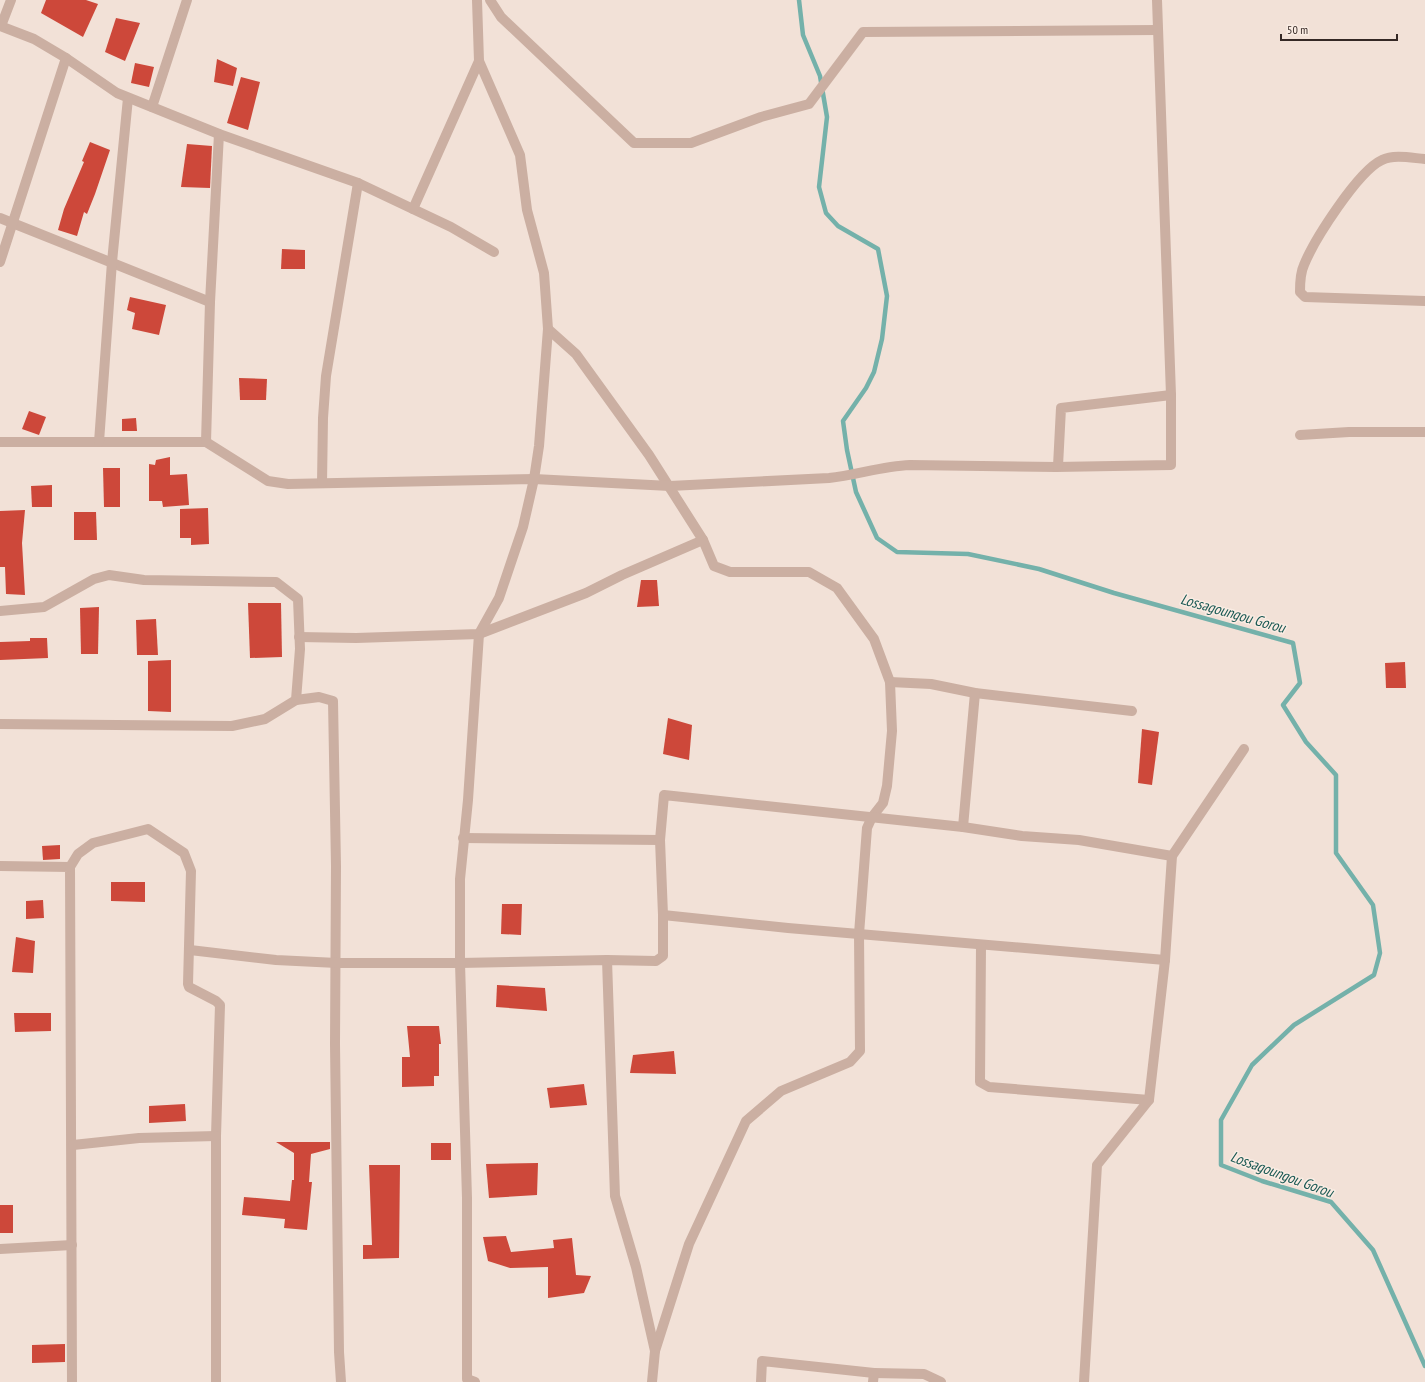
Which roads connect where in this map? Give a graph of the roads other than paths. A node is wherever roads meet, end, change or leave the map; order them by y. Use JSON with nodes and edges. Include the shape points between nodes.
{"nodes":[{"id":1,"x":11,"y":0,"type":"edge"},
{"id":2,"x":187,"y":0,"type":"edge"},
{"id":3,"x":477,"y":0,"type":"edge"},
{"id":4,"x":490,"y":0,"type":"edge"},
{"id":5,"x":1157,"y":0,"type":"edge"},
{"id":6,"x":0,"y":26,"type":"edge"},
{"id":7,"x":1158,"y":30,"type":"junction"},
{"id":8,"x":66,"y":58,"type":"junction"},
{"id":9,"x":479,"y":61,"type":"junction"},
{"id":10,"x":128,"y":98,"type":"junction"},
{"id":11,"x":152,"y":108,"type":"junction"},
{"id":12,"x":220,"y":134,"type":"junction"},
{"id":13,"x":1425,"y":159,"type":"edge"},
{"id":14,"x":358,"y":183,"type":"junction"},
{"id":15,"x":413,"y":209,"type":"junction"},
{"id":16,"x":0,"y":218,"type":"edge"},
{"id":17,"x":14,"y":224,"type":"junction"},
{"id":18,"x":494,"y":252,"type":"dead end"},
{"id":19,"x":0,"y":262,"type":"edge"},
{"id":20,"x":112,"y":262,"type":"junction"},
{"id":21,"x":1425,"y":301,"type":"edge"},
{"id":22,"x":210,"y":302,"type":"junction"},
{"id":23,"x":548,"y":328,"type":"junction"},
{"id":24,"x":1171,"y":396,"type":"junction"},
{"id":25,"x":1425,"y":432,"type":"edge"},
{"id":26,"x":1300,"y":435,"type":"dead end"},
{"id":27,"x":0,"y":442,"type":"edge"},
{"id":28,"x":99,"y":442,"type":"junction"},
{"id":29,"x":206,"y":442,"type":"junction"},
{"id":30,"x":1058,"y":466,"type":"junction"},
{"id":31,"x":534,"y":479,"type":"junction"},
{"id":32,"x":322,"y":484,"type":"junction"},
{"id":33,"x":670,"y":486,"type":"junction"},
{"id":34,"x":703,"y":540,"type":"junction"},
{"id":35,"x":0,"y":611,"type":"edge"},
{"id":36,"x":479,"y":634,"type":"junction"},
{"id":37,"x":299,"y":637,"type":"junction"},
{"id":38,"x":890,"y":682,"type":"junction"},
{"id":39,"x":974,"y":693,"type":"junction"},
{"id":40,"x":296,"y":700,"type":"junction"},
{"id":41,"x":1132,"y":711,"type":"dead end"},
{"id":42,"x":0,"y":724,"type":"edge"},
{"id":43,"x":1244,"y":749,"type":"dead end"},
{"id":44,"x":872,"y":817,"type":"junction"},
{"id":45,"x":963,"y":827,"type":"junction"},
{"id":46,"x":463,"y":838,"type":"junction"},
{"id":47,"x":660,"y":840,"type":"junction"},
{"id":48,"x":1172,"y":856,"type":"junction"},
{"id":49,"x":0,"y":866,"type":"edge"},
{"id":50,"x":70,"y":867,"type":"junction"},
{"id":51,"x":663,"y":915,"type":"junction"},
{"id":52,"x":859,"y":934,"type":"junction"},
{"id":53,"x":981,"y":945,"type":"junction"},
{"id":54,"x":190,"y":950,"type":"junction"},
{"id":55,"x":607,"y":960,"type":"junction"},
{"id":56,"x":1164,"y":960,"type":"junction"},
{"id":57,"x":337,"y":963,"type":"junction"},
{"id":58,"x":460,"y":963,"type":"junction"},
{"id":59,"x":1149,"y":1100,"type":"junction"},
{"id":60,"x":216,"y":1136,"type":"junction"},
{"id":61,"x":73,"y":1145,"type":"junction"},
{"id":62,"x":72,"y":1245,"type":"junction"},
{"id":63,"x":0,"y":1249,"type":"edge"},
{"id":64,"x":655,"y":1351,"type":"junction"},
{"id":65,"x":874,"y":1378,"type":"edge"},
{"id":66,"x":72,"y":1382,"type":"edge"},
{"id":67,"x":216,"y":1382,"type":"edge"},
{"id":68,"x":341,"y":1382,"type":"edge"},
{"id":69,"x":475,"y":1382,"type":"edge"},
{"id":70,"x":652,"y":1382,"type":"edge"},
{"id":71,"x":761,"y":1382,"type":"edge"},
{"id":72,"x":941,"y":1382,"type":"edge"},
{"id":73,"x":1084,"y":1382,"type":"edge"}],
"edges":[{"from":1,"to":6,"type":"street"},
{"from":2,"to":11,"type":"street"},
{"from":3,"to":9,"type":"street"},
{"from":4,"to":7,"type":"street","via":[[501,17],[634,143],[691,144],[761,117],[809,104],[863,32]]},
{"from":5,"to":7,"type":"street"},
{"from":6,"to":8,"type":"street","via":[[34,39]]},
{"from":7,"to":24,"type":"street"},
{"from":8,"to":10,"type":"street"},
{"from":8,"to":17,"type":"street"},
{"from":9,"to":15,"type":"street"},
{"from":9,"to":23,"type":"street","via":[[520,155],[527,210],[544,273]]},
{"from":10,"to":11,"type":"street"},
{"from":10,"to":20,"type":"street"},
{"from":11,"to":12,"type":"street"},
{"from":12,"to":14,"type":"street"},
{"from":12,"to":22,"type":"street"},
{"from":13,"to":21,"type":"street","via":[[1396,157],[1382,160],[1361,177],[1312,247],[1303,267],[1300,292],[1305,297]]},
{"from":14,"to":15,"type":"street"},
{"from":14,"to":32,"type":"street","via":[[326,376]]},
{"from":15,"to":18,"type":"street","via":[[451,226]]},
{"from":16,"to":17,"type":"street"},
{"from":17,"to":19,"type":"street"},
{"from":17,"to":20,"type":"street"},
{"from":20,"to":22,"type":"street"},
{"from":20,"to":28,"type":"street"},
{"from":22,"to":29,"type":"street"},
{"from":23,"to":31,"type":"street"},
{"from":23,"to":33,"type":"street","via":[[576,354]]},
{"from":24,"to":30,"type":"street","via":[[1061,408]]},
{"from":24,"to":30,"type":"street","via":[[1171,465]]},
{"from":25,"to":26,"type":"street"},
{"from":27,"to":28,"type":"street"},
{"from":28,"to":29,"type":"street"},
{"from":29,"to":32,"type":"street","via":[[268,481]]},
{"from":30,"to":33,"type":"street","via":[[891,466],[829,478]]},
{"from":31,"to":32,"type":"street"},
{"from":31,"to":33,"type":"street"},
{"from":31,"to":36,"type":"street","via":[[523,528],[499,598]]},
{"from":33,"to":34,"type":"street"},
{"from":34,"to":36,"type":"street","via":[[572,599]]},
{"from":34,"to":38,"type":"street","via":[[714,566],[730,572],[809,572],[837,588],[874,639]]},
{"from":35,"to":37,"type":"street","via":[[44,607],[94,579],[109,575],[144,580],[276,582],[298,599]]},
{"from":36,"to":37,"type":"street"},
{"from":36,"to":46,"type":"street","via":[[468,800]]},
{"from":37,"to":40,"type":"street"},
{"from":38,"to":39,"type":"street","via":[[930,684]]},
{"from":38,"to":44,"type":"street","via":[[892,731],[887,786],[883,803]]},
{"from":39,"to":41,"type":"street"},
{"from":39,"to":45,"type":"street"},
{"from":40,"to":42,"type":"street","via":[[265,719],[232,726]]},
{"from":40,"to":57,"type":"street","via":[[319,696],[333,701]]},
{"from":43,"to":48,"type":"street"},
{"from":44,"to":45,"type":"street"},
{"from":44,"to":47,"type":"street","via":[[664,795]]},
{"from":44,"to":52,"type":"street","via":[[867,828]]},
{"from":45,"to":48,"type":"street","via":[[1022,836],[1079,840]]},
{"from":46,"to":47,"type":"street"},
{"from":46,"to":58,"type":"street","via":[[460,879]]},
{"from":47,"to":51,"type":"street"},
{"from":48,"to":56,"type":"street"},
{"from":49,"to":50,"type":"street"},
{"from":50,"to":54,"type":"street","via":[[78,854],[93,844],[148,829],[184,853],[191,872]]},
{"from":50,"to":61,"type":"street"},
{"from":51,"to":52,"type":"street"},
{"from":51,"to":55,"type":"street","via":[[663,956],[656,961]]},
{"from":52,"to":53,"type":"street"},
{"from":52,"to":64,"type":"street","via":[[860,1050],[850,1062],[780,1091],[746,1121],[689,1244]]},
{"from":53,"to":56,"type":"street"},
{"from":53,"to":59,"type":"street","via":[[980,1082],[988,1087]]},
{"from":54,"to":57,"type":"street","via":[[276,960]]},
{"from":54,"to":60,"type":"street","via":[[189,987],[216,1001],[220,1006]]},
{"from":55,"to":58,"type":"street"},
{"from":55,"to":64,"type":"street","via":[[615,1196],[636,1267]]},
{"from":56,"to":59,"type":"street"},
{"from":57,"to":58,"type":"street"},
{"from":57,"to":68,"type":"street","via":[[336,1084]]},
{"from":58,"to":69,"type":"street","via":[[467,1198],[466,1379]]},
{"from":59,"to":73,"type":"street","via":[[1097,1165]]},
{"from":60,"to":61,"type":"street","via":[[139,1138]]},
{"from":60,"to":67,"type":"street"},
{"from":61,"to":62,"type":"street"},
{"from":62,"to":63,"type":"street"},
{"from":62,"to":66,"type":"street"},
{"from":64,"to":70,"type":"street"},
{"from":65,"to":71,"type":"street","via":[[762,1361]]},
{"from":65,"to":72,"type":"street","via":[[924,1374]]}]}
